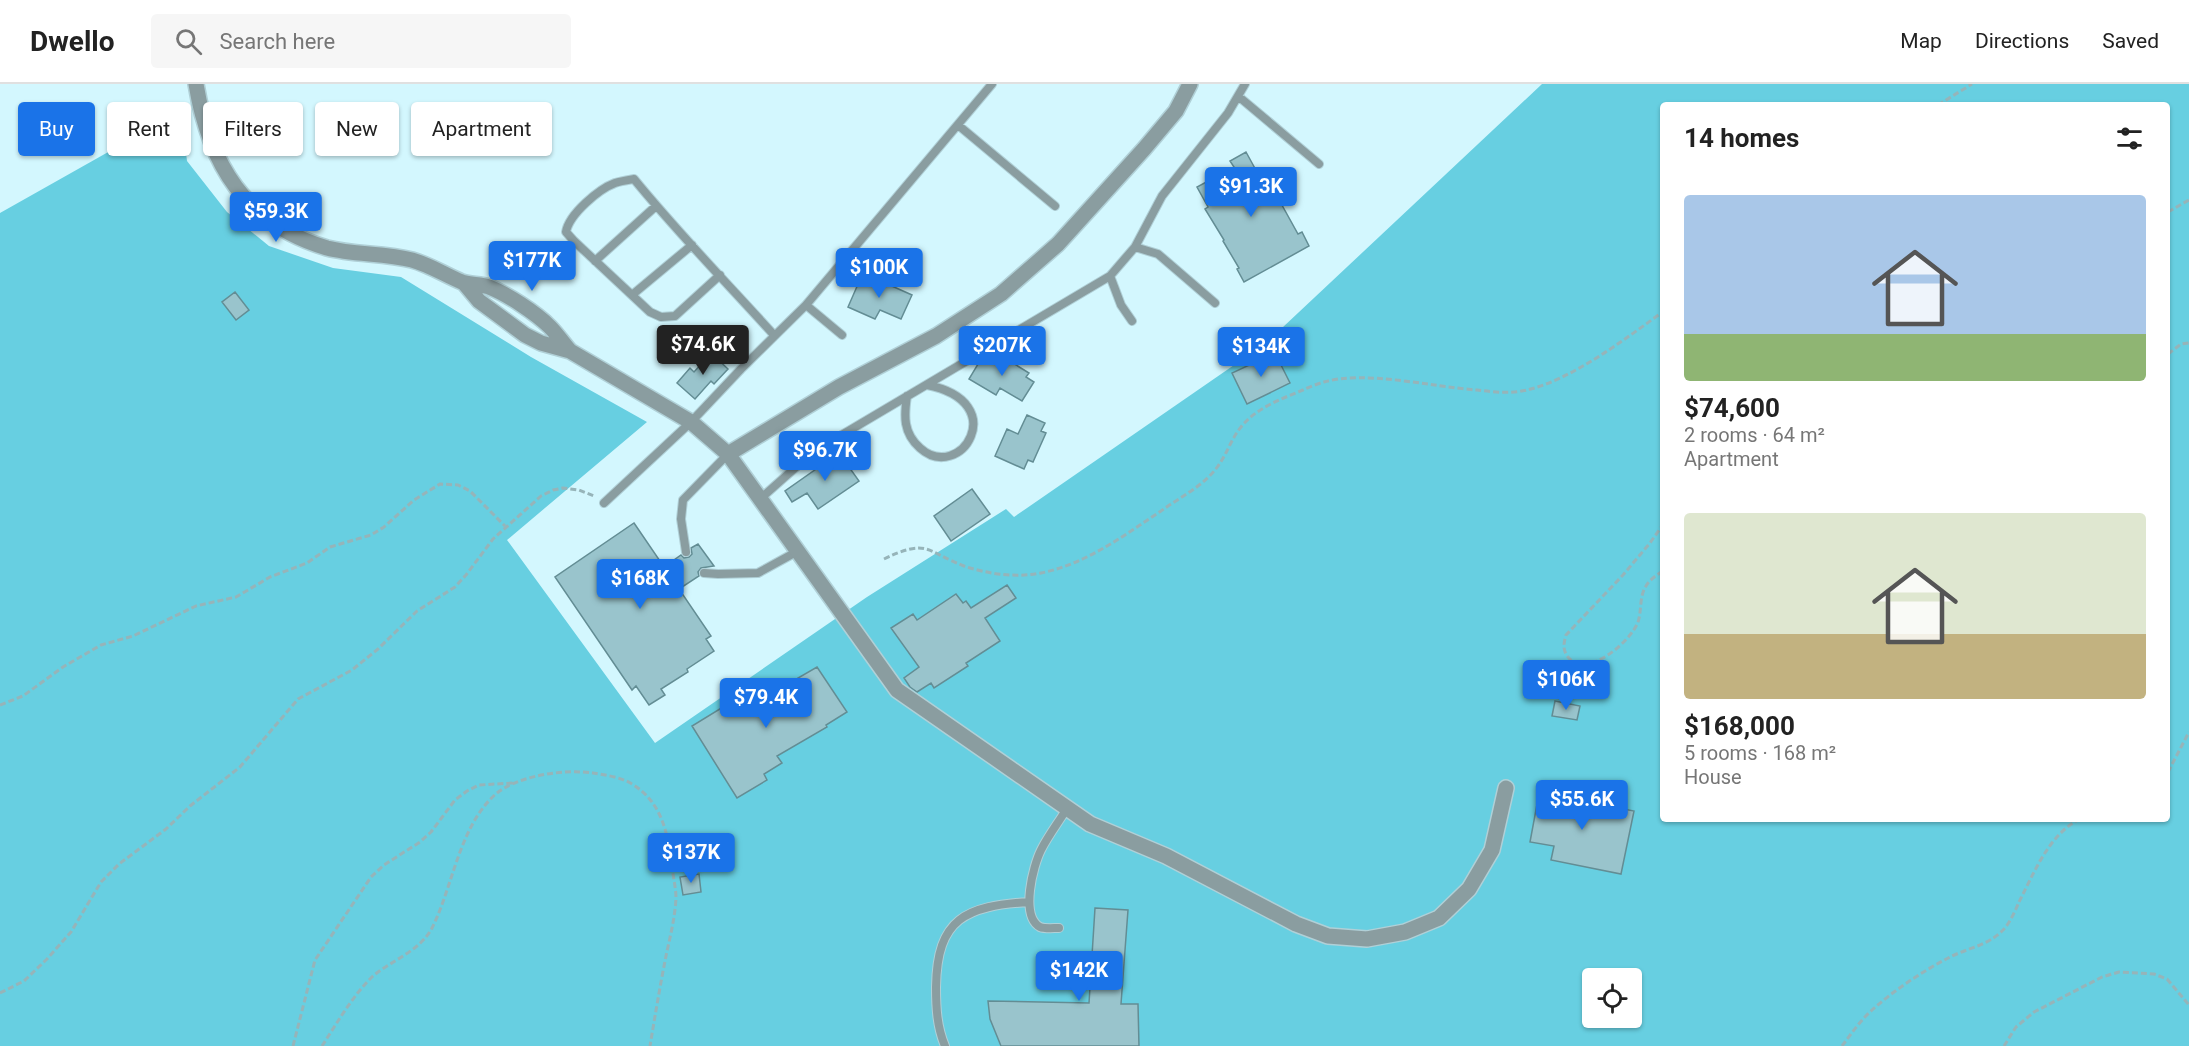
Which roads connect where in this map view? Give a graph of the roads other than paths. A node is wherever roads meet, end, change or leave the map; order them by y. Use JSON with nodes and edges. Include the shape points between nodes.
{"nodes":[{"id":1,"x":196,"y":84,"type":"edge"},
{"id":2,"x":992,"y":84,"type":"edge"},
{"id":3,"x":1190,"y":84,"type":"edge"},
{"id":4,"x":1245,"y":84,"type":"edge"},
{"id":5,"x":1238,"y":96,"type":"junction"},
{"id":6,"x":958,"y":125,"type":"junction"},
{"id":7,"x":1319,"y":164,"type":"dead end"},
{"id":8,"x":656,"y":206,"type":"junction"},
{"id":9,"x":1055,"y":207,"type":"dead end"},
{"id":10,"x":692,"y":244,"type":"junction"},
{"id":11,"x":1135,"y":247,"type":"junction"},
{"id":12,"x":595,"y":261,"type":"junction"},
{"id":13,"x":720,"y":275,"type":"junction"},
{"id":14,"x":1110,"y":276,"type":"junction"},
{"id":15,"x":464,"y":283,"type":"junction"},
{"id":16,"x":632,"y":295,"type":"junction"},
{"id":17,"x":1215,"y":303,"type":"dead end"},
{"id":18,"x":806,"y":305,"type":"junction"},
{"id":19,"x":1132,"y":321,"type":"dead end"},
{"id":20,"x":774,"y":335,"type":"junction"},
{"id":21,"x":842,"y":335,"type":"dead end"},
{"id":22,"x":570,"y":351,"type":"junction"},
{"id":23,"x":927,"y":385,"type":"junction"},
{"id":24,"x":907,"y":396,"type":"junction"},
{"id":25,"x":691,"y":422,"type":"junction"},
{"id":26,"x":728,"y":454,"type":"junction"},
{"id":27,"x":760,"y":499,"type":"junction"},
{"id":28,"x":604,"y":503,"type":"road end"},
{"id":29,"x":686,"y":552,"type":"dead end"},
{"id":30,"x":798,"y":552,"type":"junction"},
{"id":31,"x":704,"y":573,"type":"dead end"},
{"id":32,"x":1506,"y":788,"type":"dead end"},
{"id":33,"x":1066,"y":810,"type":"junction"},
{"id":34,"x":1029,"y":902,"type":"junction"},
{"id":35,"x":1059,"y":928,"type":"dead end"},
{"id":36,"x":945,"y":1046,"type":"edge"}],
"edges":[{"from":1,"to":15,"type":"street","via":[[218,160],[247,201],[270,220],[327,248],[413,260]]},
{"from":2,"to":6,"type":"lane"},
{"from":3,"to":26,"type":"street","via":[[1176,111],[1136,158],[1058,244],[1001,294],[936,336],[840,387]]},
{"from":4,"to":5,"type":"lane"},
{"from":5,"to":7,"type":"lane"},
{"from":5,"to":11,"type":"lane","via":[[1162,196]]},
{"from":6,"to":9,"type":"lane"},
{"from":6,"to":18,"type":"lane"},
{"from":8,"to":10,"type":"lane"},
{"from":8,"to":12,"type":"lane"},
{"from":8,"to":12,"type":"lane","via":[[634,179],[614,183],[588,200],[567,224],[566,232]]},
{"from":10,"to":13,"type":"lane"},
{"from":10,"to":16,"type":"lane"},
{"from":11,"to":14,"type":"lane"},
{"from":11,"to":17,"type":"lane","via":[[1158,254]]},
{"from":12,"to":16,"type":"lane"},
{"from":13,"to":16,"type":"lane","via":[[675,316],[661,317],[650,312]]},
{"from":13,"to":20,"type":"lane"},
{"from":14,"to":19,"type":"lane","via":[[1121,306]]},
{"from":14,"to":23,"type":"lane"},
{"from":15,"to":22,"type":"street","via":[[479,301],[525,335]]},
{"from":15,"to":22,"type":"street","via":[[489,288],[521,305],[549,326]]},
{"from":18,"to":20,"type":"lane"},
{"from":18,"to":21,"type":"lane"},
{"from":20,"to":25,"type":"lane"},
{"from":22,"to":25,"type":"street"},
{"from":23,"to":24,"type":"lane"},
{"from":23,"to":24,"type":"lane","via":[[954,393],[969,408],[974,427],[960,451],[933,456],[917,445],[905,424]]},
{"from":24,"to":27,"type":"lane","via":[[813,453]]},
{"from":25,"to":26,"type":"street"},
{"from":25,"to":28,"type":"lane"},
{"from":26,"to":27,"type":"street"},
{"from":26,"to":29,"type":"lane","via":[[683,500],[681,519]]},
{"from":27,"to":30,"type":"street"},
{"from":30,"to":31,"type":"lane","via":[[758,573]]},
{"from":30,"to":33,"type":"street","via":[[897,690],[1036,785]]},
{"from":32,"to":33,"type":"street","via":[[1492,850],[1469,889],[1439,918],[1405,932],[1367,939],[1328,936],[1296,924],[1166,856]]},
{"from":33,"to":34,"type":"lane","via":[[1041,850]]},
{"from":34,"to":35,"type":"lane","via":[[1036,923],[1042,928]]},
{"from":34,"to":36,"type":"lane","via":[[994,904],[965,916],[947,932],[939,952],[936,977],[938,1030]]}]}
